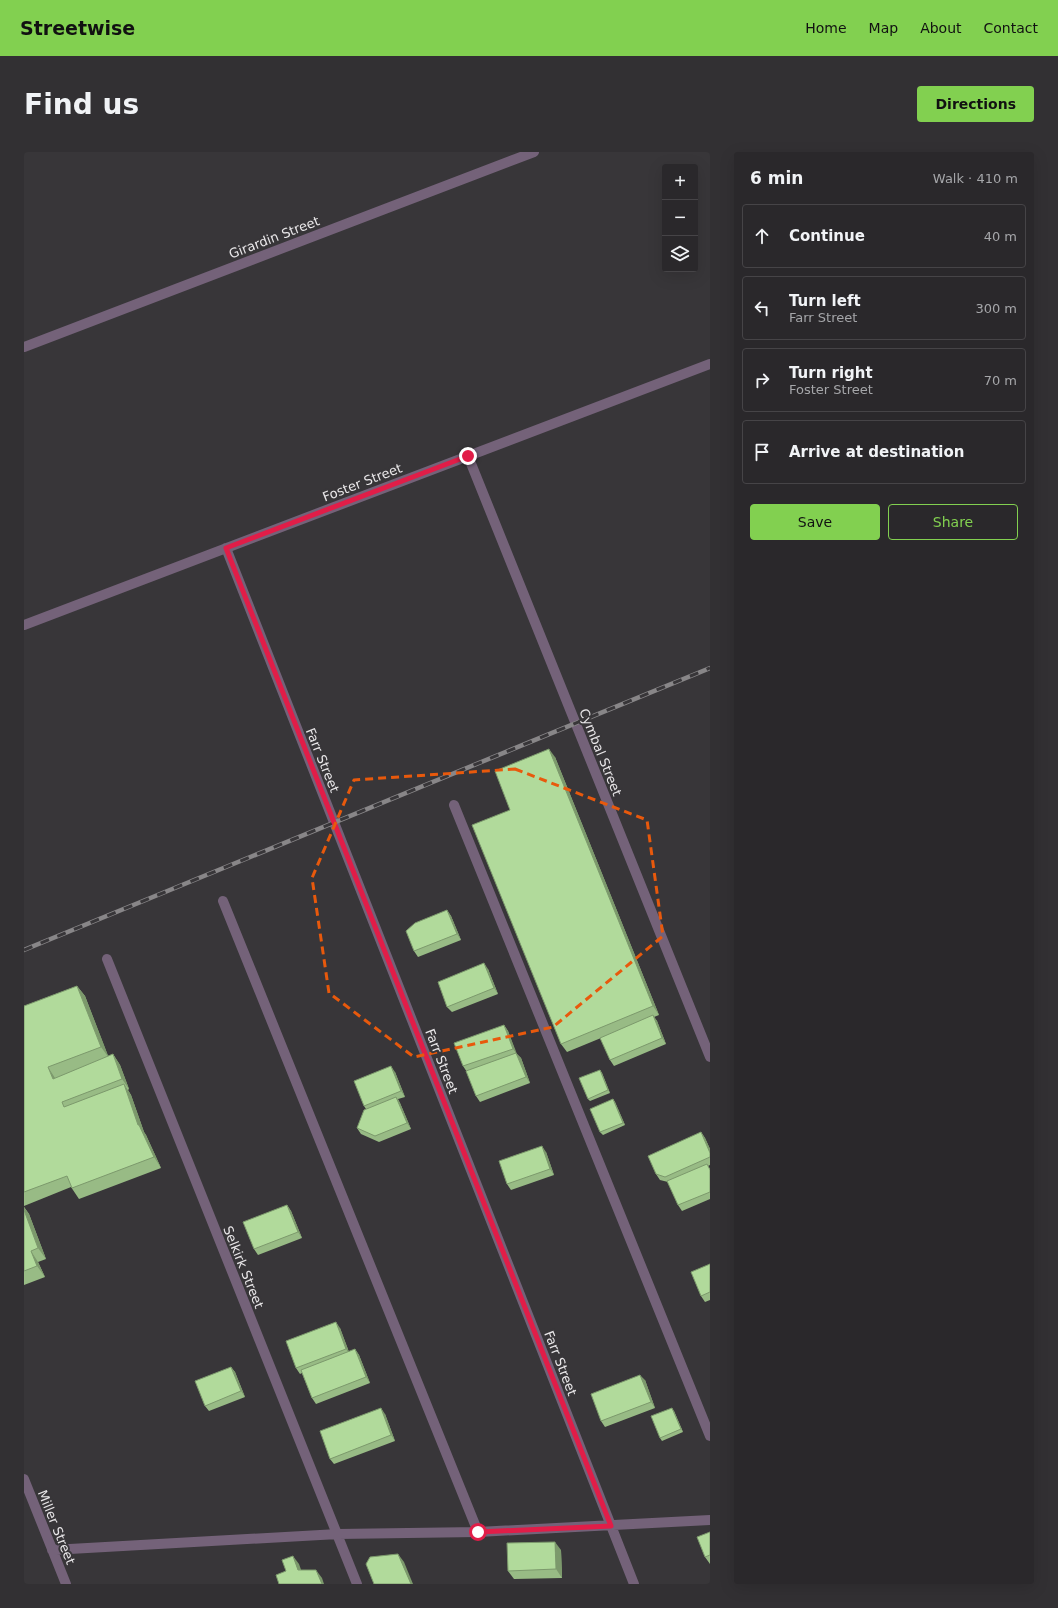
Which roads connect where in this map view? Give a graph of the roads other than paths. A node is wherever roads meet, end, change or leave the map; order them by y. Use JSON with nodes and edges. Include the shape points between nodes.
{"nodes":[{"id":1,"x":534,"y":152,"type":"edge"},
{"id":2,"x":24,"y":347,"type":"edge"},
{"id":3,"x":710,"y":364,"type":"edge"},
{"id":4,"x":468,"y":456,"type":"junction"},
{"id":5,"x":226,"y":548,"type":"junction"},
{"id":6,"x":24,"y":625,"type":"edge"},
{"id":7,"x":454,"y":805,"type":"dead end"},
{"id":8,"x":223,"y":901,"type":"dead end"},
{"id":9,"x":107,"y":959,"type":"dead end"},
{"id":10,"x":710,"y":1057,"type":"edge"},
{"id":11,"x":710,"y":1436,"type":"edge"},
{"id":12,"x":24,"y":1479,"type":"edge"},
{"id":13,"x":710,"y":1520,"type":"edge"},
{"id":14,"x":611,"y":1526,"type":"junction"},
{"id":15,"x":478,"y":1532,"type":"junction"},
{"id":16,"x":338,"y":1534,"type":"junction"},
{"id":17,"x":52,"y":1550,"type":"junction"},
{"id":18,"x":66,"y":1584,"type":"edge"},
{"id":19,"x":357,"y":1584,"type":"edge"},
{"id":20,"x":634,"y":1584,"type":"edge"}],
"edges":[{"from":1,"to":2,"type":"street","name":"Girardin Street"},
{"from":3,"to":4,"type":"street","name":"Foster Street"},
{"from":4,"to":5,"type":"street","name":"Foster Street"},
{"from":4,"to":10,"type":"street","name":"Cymbal Street"},
{"from":5,"to":6,"type":"street","name":"Foster Street"},
{"from":5,"to":14,"type":"street","name":"Farr Street"},
{"from":7,"to":11,"type":"street"},
{"from":8,"to":15,"type":"street"},
{"from":9,"to":16,"type":"street","name":"Selkirk Street"},
{"from":12,"to":17,"type":"street","name":"Miller Street"},
{"from":13,"to":14,"type":"street"},
{"from":14,"to":15,"type":"street"},
{"from":14,"to":20,"type":"street","name":"Farr Street"},
{"from":15,"to":16,"type":"street"},
{"from":16,"to":17,"type":"street"},
{"from":16,"to":19,"type":"street","name":"Selkirk Street"},
{"from":17,"to":18,"type":"street","name":"Miller Street"}]}
